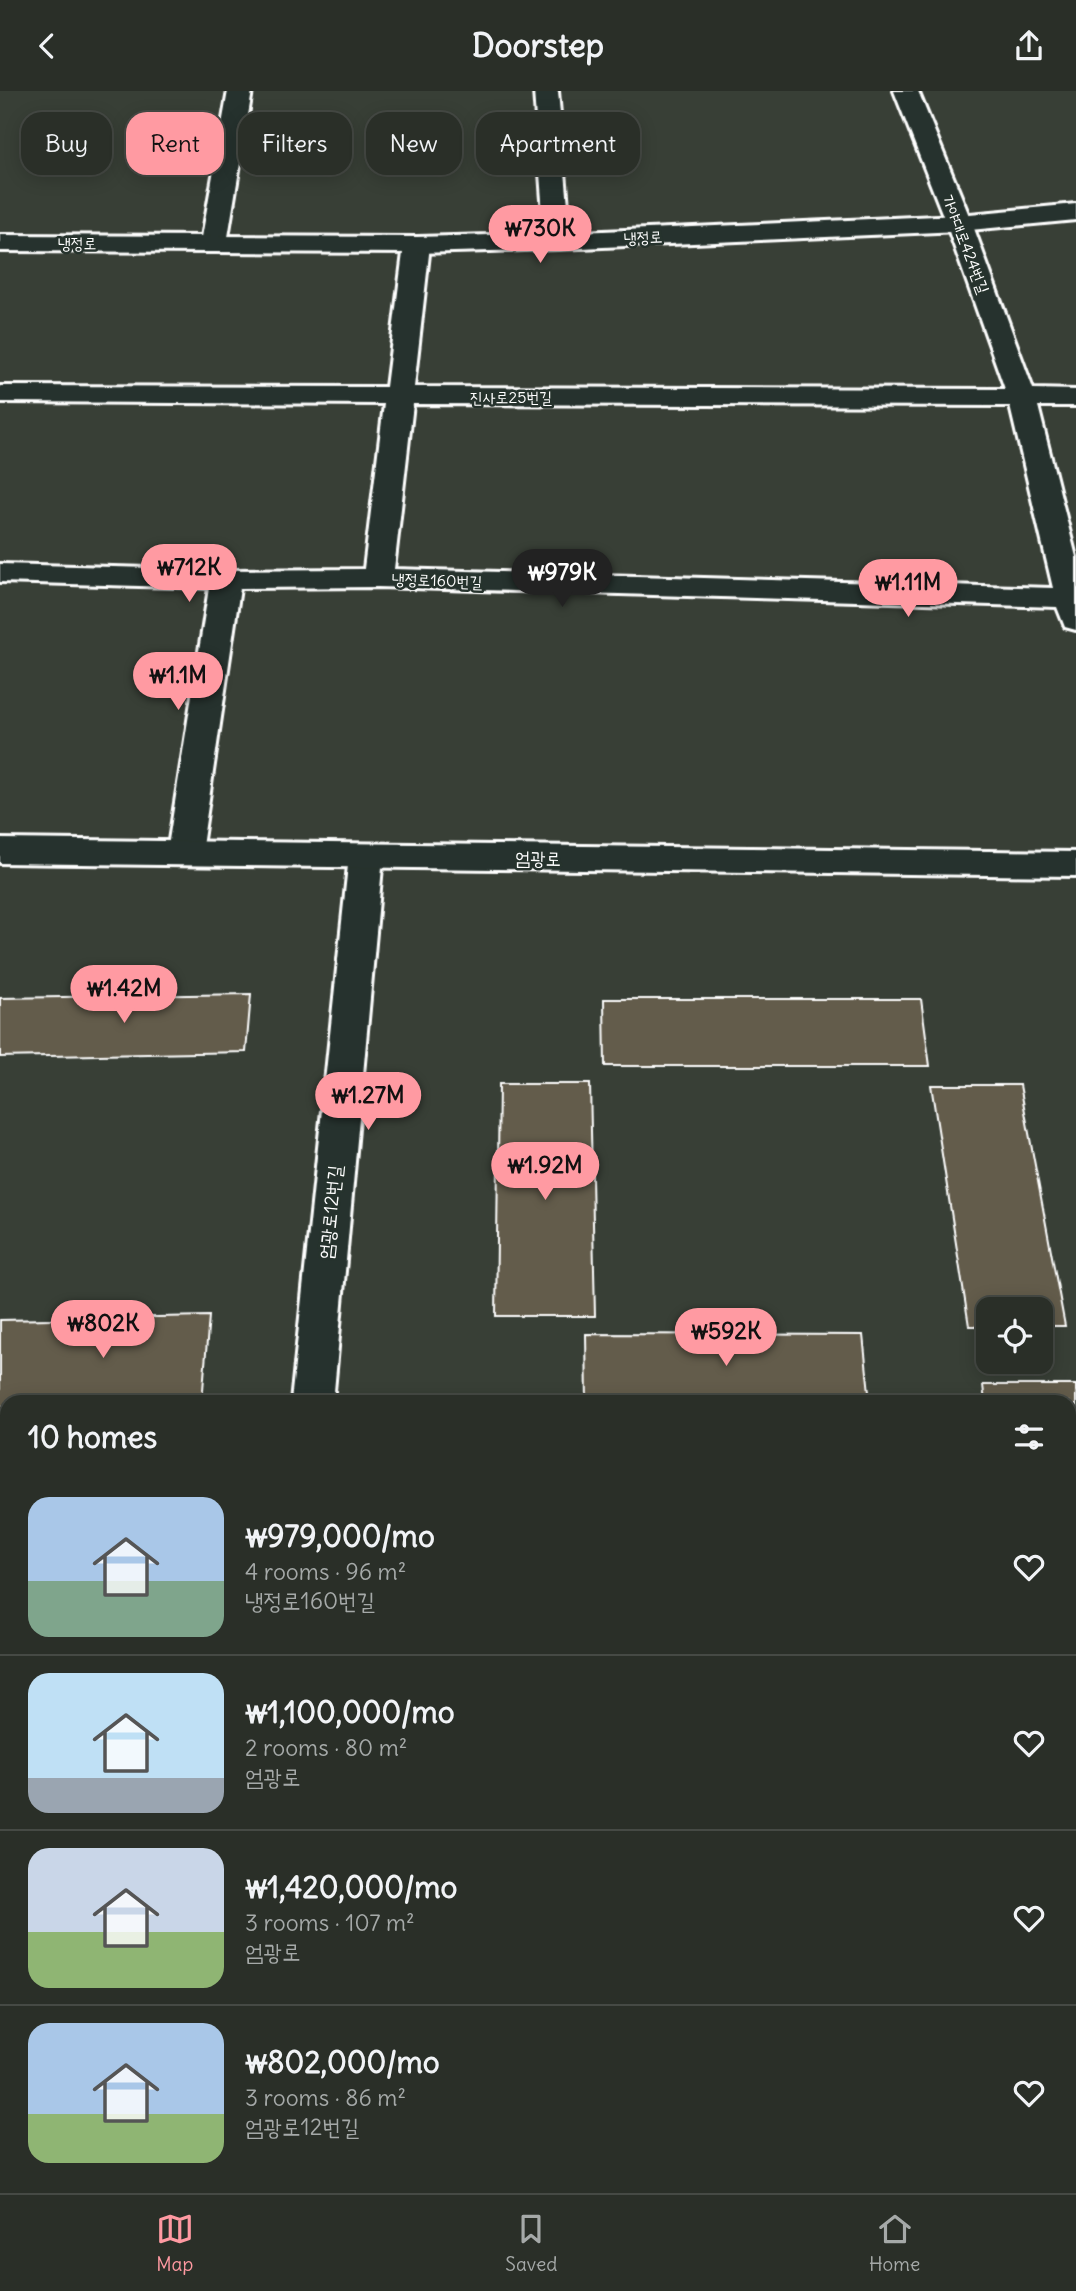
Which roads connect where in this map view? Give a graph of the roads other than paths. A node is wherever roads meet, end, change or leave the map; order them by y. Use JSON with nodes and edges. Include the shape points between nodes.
{"nodes":[{"id":1,"x":240,"y":91,"type":"edge"},
{"id":2,"x":546,"y":91,"type":"edge"},
{"id":3,"x":906,"y":91,"type":"edge"},
{"id":4,"x":1076,"y":212,"type":"edge"},
{"id":5,"x":959,"y":223,"type":"junction"},
{"id":6,"x":558,"y":241,"type":"junction"},
{"id":7,"x":0,"y":243,"type":"edge"},
{"id":8,"x":214,"y":243,"type":"junction"},
{"id":9,"x":417,"y":245,"type":"junction"},
{"id":10,"x":0,"y":394,"type":"edge"},
{"id":11,"x":397,"y":397,"type":"junction"},
{"id":12,"x":1022,"y":398,"type":"junction"},
{"id":13,"x":1076,"y":398,"type":"edge"},
{"id":14,"x":0,"y":573,"type":"edge"},
{"id":15,"x":378,"y":578,"type":"junction"},
{"id":16,"x":226,"y":579,"type":"junction"},
{"id":17,"x":748,"y":588,"type":"joint"},
{"id":18,"x":1073,"y":609,"type":"edge"},
{"id":19,"x":0,"y":851,"type":"edge"},
{"id":20,"x":184,"y":853,"type":"junction"},
{"id":21,"x":366,"y":856,"type":"junction"},
{"id":22,"x":1076,"y":864,"type":"edge"},
{"id":23,"x":313,"y":1395,"type":"edge"}],
"edges":[{"from":1,"to":8,"type":"street"},
{"from":2,"to":6,"type":"street"},
{"from":3,"to":5,"type":"street","name":"가야대로424번길"},
{"from":4,"to":5,"type":"street","name":"냉정로"},
{"from":5,"to":6,"type":"street","name":"냉정로"},
{"from":5,"to":12,"type":"street","name":"가야대로424번길"},
{"from":6,"to":9,"type":"street","name":"냉정로"},
{"from":7,"to":8,"type":"street","name":"냉정로"},
{"from":8,"to":9,"type":"street","name":"냉정로"},
{"from":9,"to":11,"type":"street","name":"냉정로160번길"},
{"from":10,"to":11,"type":"street","name":"진사로25번길"},
{"from":11,"to":12,"type":"street","name":"진사로25번길"},
{"from":11,"to":15,"type":"street","name":"냉정로160번길"},
{"from":12,"to":13,"type":"street"},
{"from":12,"to":18,"type":"street","name":"가야대로424번길"},
{"from":14,"to":16,"type":"street"},
{"from":15,"to":16,"type":"street"},
{"from":15,"to":17,"type":"street","name":"냉정로160번길"},
{"from":16,"to":20,"type":"street"},
{"from":17,"to":18,"type":"street","name":"가야대로424번길"},
{"from":19,"to":20,"type":"street","name":"엄광로"},
{"from":20,"to":21,"type":"street","name":"엄광로"},
{"from":21,"to":22,"type":"street","name":"엄광로"},
{"from":21,"to":23,"type":"street","name":"엄광로12번길"}]}
